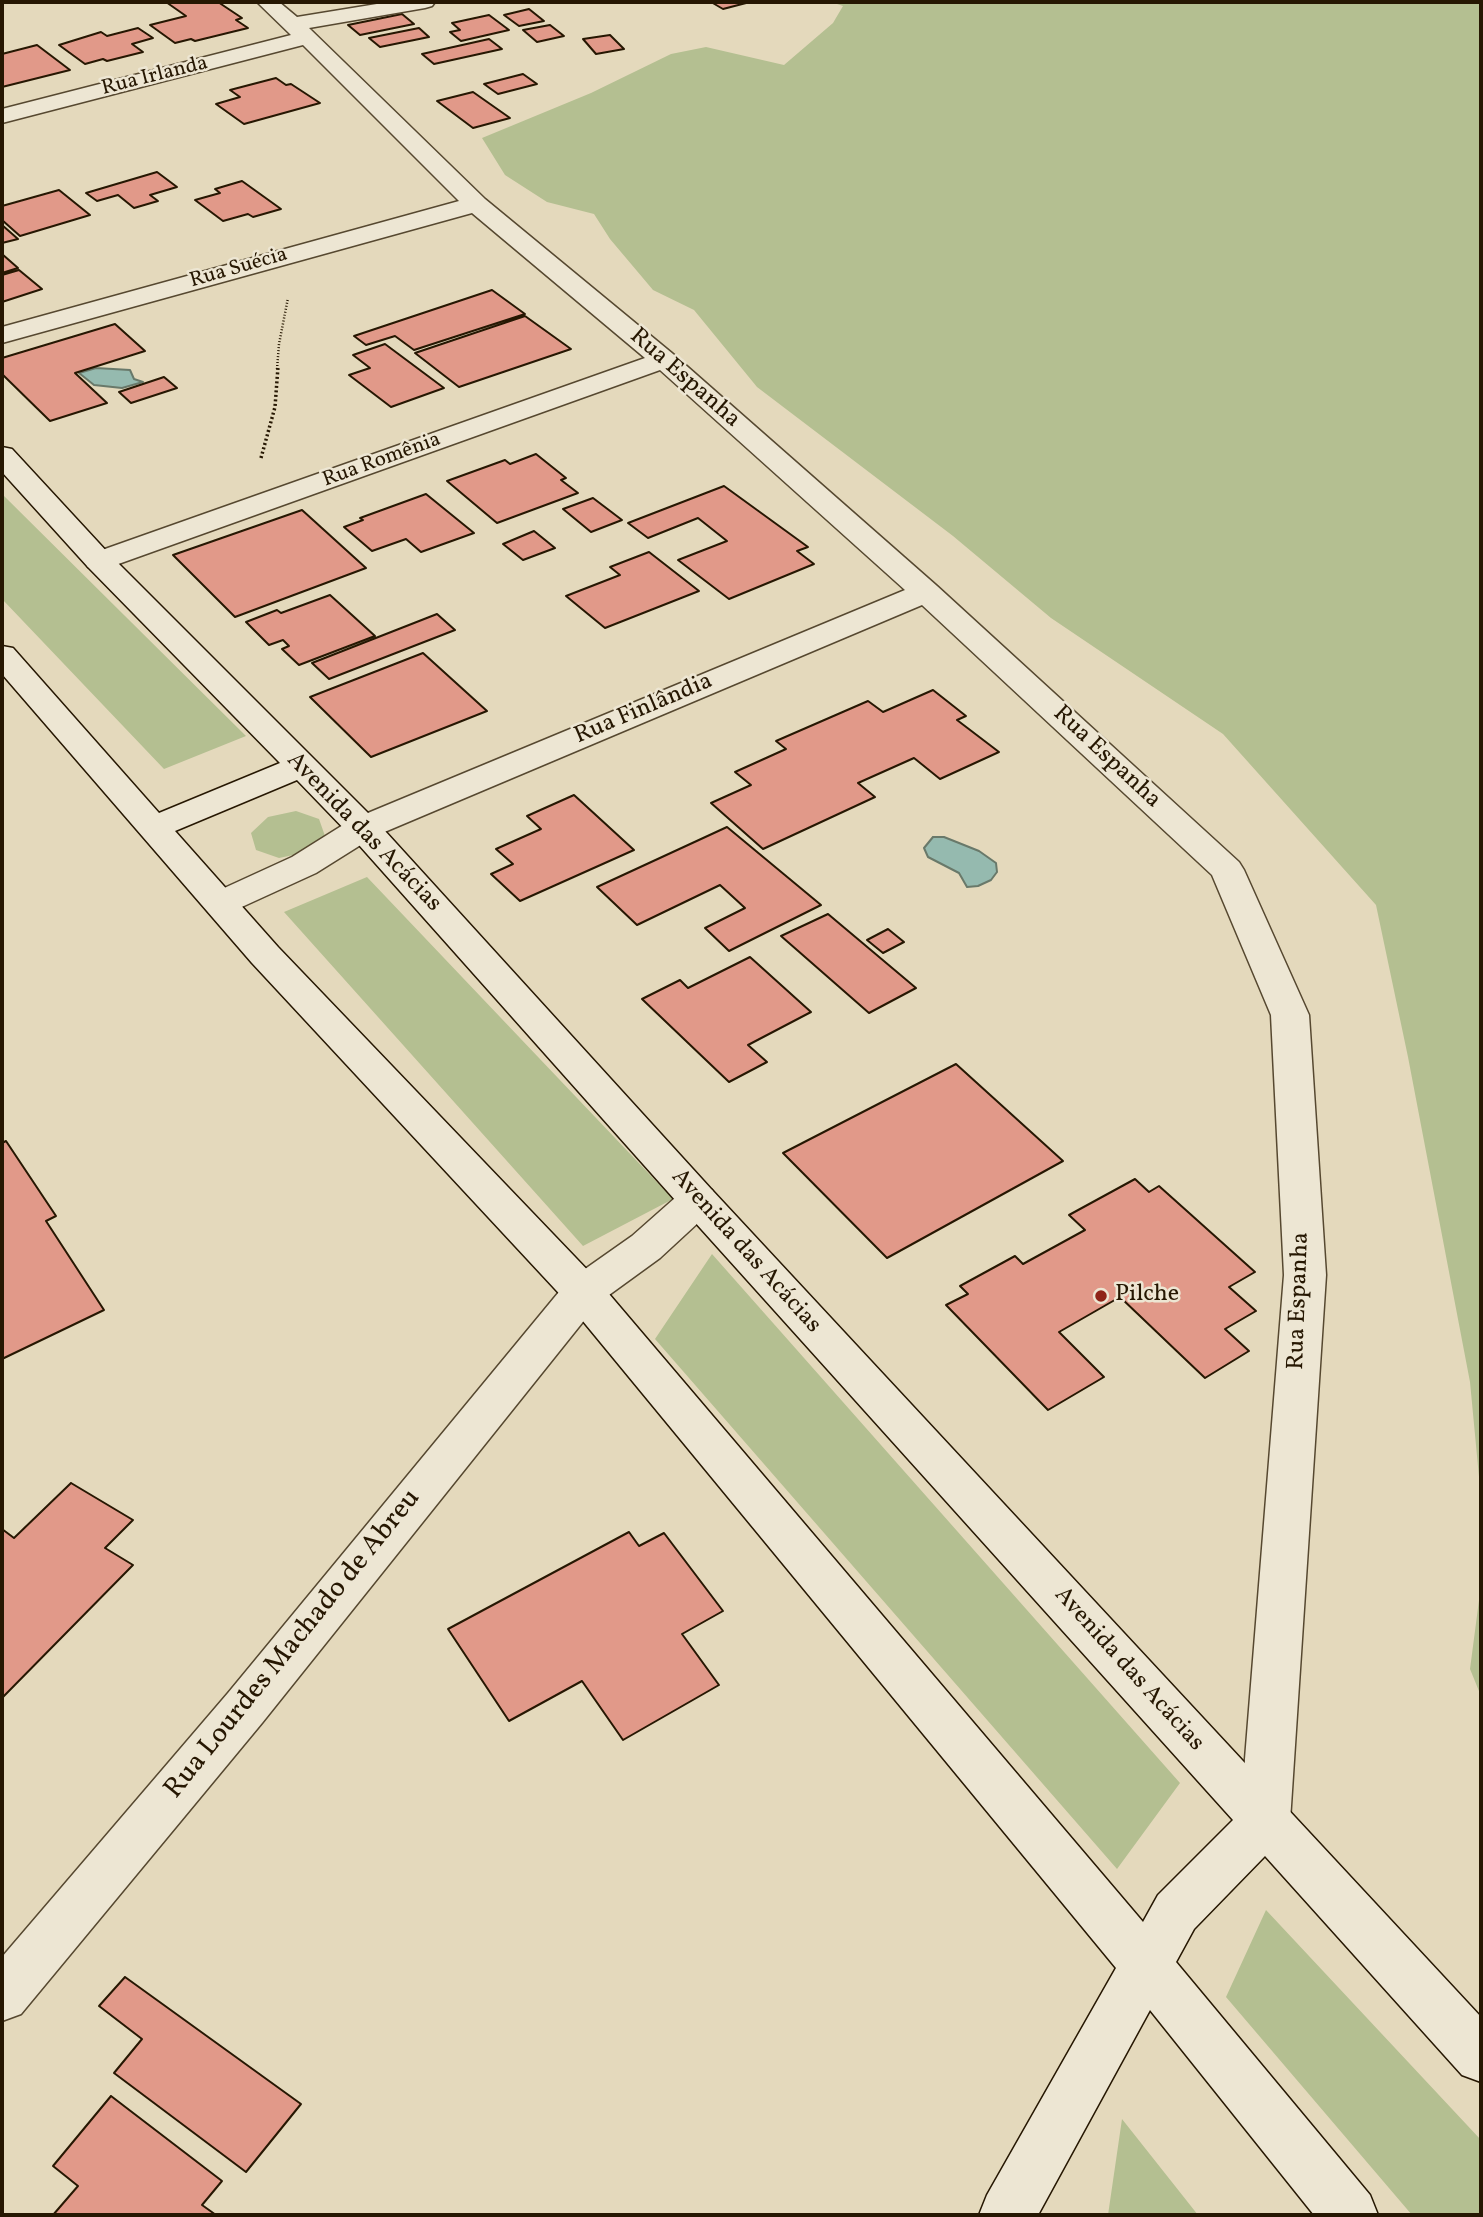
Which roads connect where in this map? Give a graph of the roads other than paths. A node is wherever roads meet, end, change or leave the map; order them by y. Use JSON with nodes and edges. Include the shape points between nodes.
{"nodes":[{"id":1,"x":267,"y":2,"type":"edge"},
{"id":2,"x":425,"y":2,"type":"edge"},
{"id":3,"x":300,"y":31,"type":"junction"},
{"id":4,"x":2,"y":116,"type":"edge"},
{"id":5,"x":475,"y":204,"type":"junction"},
{"id":6,"x":2,"y":335,"type":"edge"},
{"id":7,"x":664,"y":360,"type":"junction"},
{"id":8,"x":2,"y":455,"type":"edge"},
{"id":9,"x":99,"y":561,"type":"junction"},
{"id":10,"x":926,"y":592,"type":"junction"},
{"id":11,"x":2,"y":655,"type":"edge"},
{"id":12,"x":300,"y":767,"type":"junction"},
{"id":13,"x":152,"y":828,"type":"junction"},
{"id":14,"x":363,"y":828,"type":"junction"},
{"id":15,"x":221,"y":903,"type":"junction"},
{"id":16,"x":698,"y":1200,"type":"junction"},
{"id":17,"x":583,"y":1292,"type":"junction"},
{"id":18,"x":1265,"y":1821,"type":"junction"},
{"id":19,"x":1147,"y":1966,"type":"junction"},
{"id":20,"x":2,"y":1996,"type":"edge"},
{"id":21,"x":1481,"y":2056,"type":"edge"},
{"id":22,"x":1007,"y":2215,"type":"edge"},
{"id":23,"x":1350,"y":2215,"type":"edge"}],
"edges":[{"from":1,"to":3,"type":"street","name":"Rua Espanha"},
{"from":2,"to":3,"type":"street","name":"Rua Irlanda"},
{"from":3,"to":4,"type":"street","name":"Rua Irlanda"},
{"from":3,"to":5,"type":"street","name":"Rua Espanha"},
{"from":5,"to":6,"type":"street","name":"Rua Suécia"},
{"from":5,"to":7,"type":"street","name":"Rua Espanha"},
{"from":7,"to":9,"type":"street","name":"Rua Romênia"},
{"from":7,"to":10,"type":"street","name":"Rua Espanha"},
{"from":8,"to":9,"type":"street","name":"Avenida das Acácias"},
{"from":9,"to":12,"type":"street","name":"Avenida das Acácias"},
{"from":10,"to":14,"type":"street","name":"Rua Finlândia"},
{"from":10,"to":18,"type":"street","name":"Rua Espanha","via":[[1227,870],[1290,1015],[1305,1275]]},
{"from":11,"to":13,"type":"street"},
{"from":12,"to":13,"type":"street"},
{"from":12,"to":14,"type":"street","name":"Avenida das Acácias"},
{"from":13,"to":15,"type":"street"},
{"from":14,"to":15,"type":"street","name":"Rua Finlândia","via":[[304,865]]},
{"from":14,"to":16,"type":"street","name":"Avenida das Acácias"},
{"from":15,"to":17,"type":"street"},
{"from":16,"to":17,"type":"street","name":"Rua Lourdes Machado de Abreu","via":[[646,1247]]},
{"from":16,"to":18,"type":"street","name":"Avenida das Acácias"},
{"from":17,"to":19,"type":"street"},
{"from":17,"to":20,"type":"street","name":"Rua Lourdes Machado de Abreu","via":[[246,1708]]},
{"from":18,"to":19,"type":"street","via":[[1176,1912]]},
{"from":18,"to":21,"type":"street","name":"Avenida das Acácias"},
{"from":19,"to":22,"type":"street"},
{"from":19,"to":23,"type":"street"}]}
